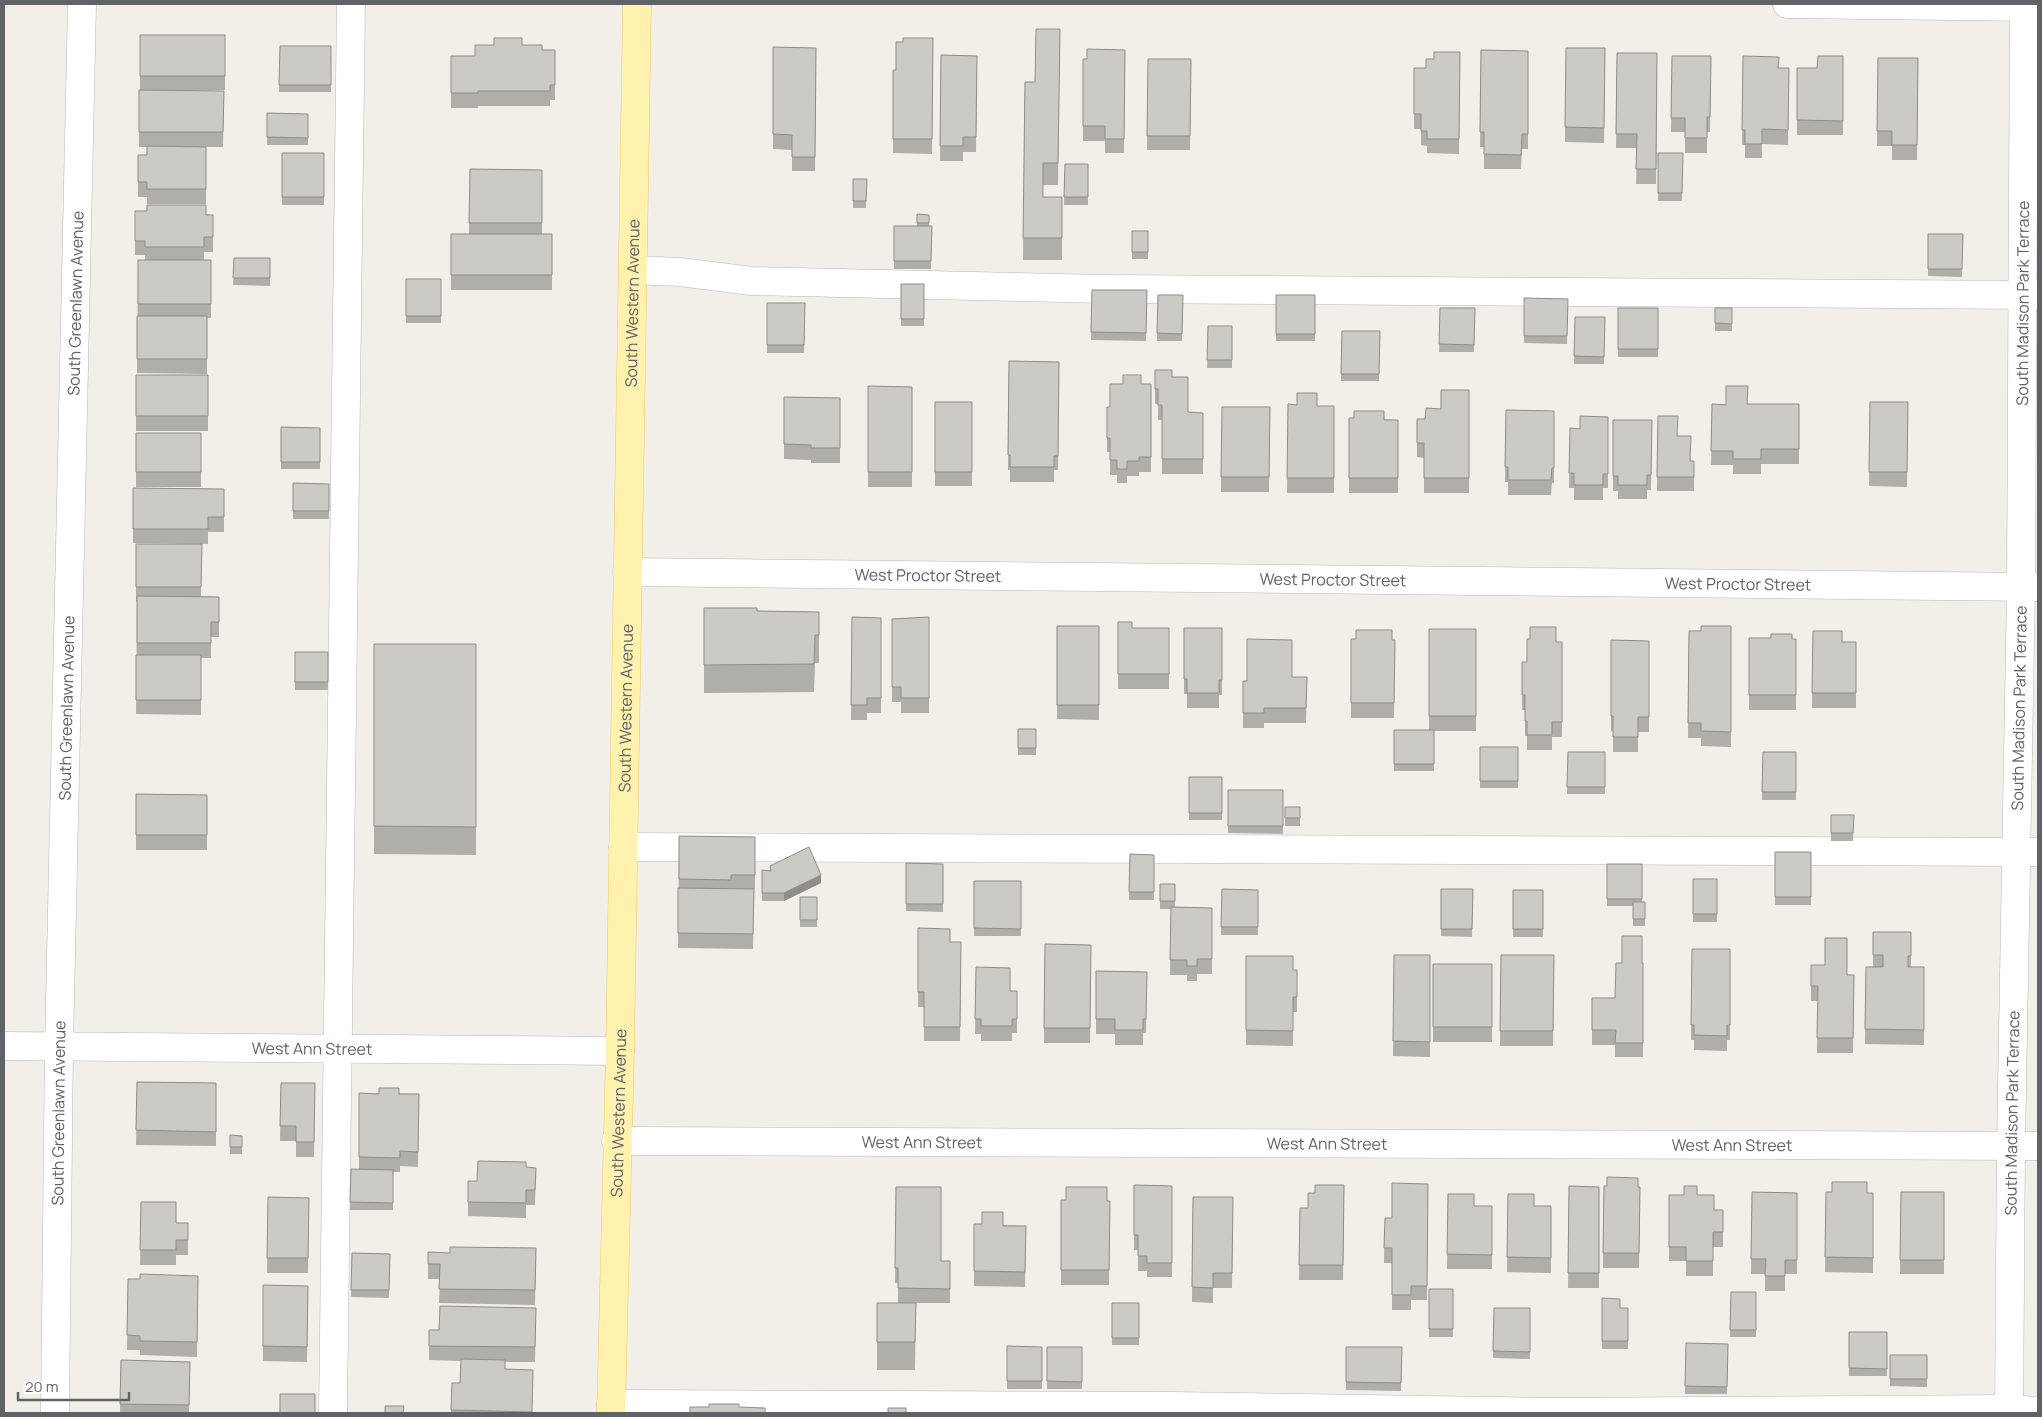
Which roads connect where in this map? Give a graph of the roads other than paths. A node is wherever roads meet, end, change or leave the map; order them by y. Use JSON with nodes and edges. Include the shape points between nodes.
{"nodes":[{"id":1,"x":82,"y":4,"type":"edge"},
{"id":2,"x":351,"y":4,"type":"edge"},
{"id":3,"x":637,"y":4,"type":"edge"},
{"id":4,"x":1787,"y":4,"type":"edge"},
{"id":5,"x":2028,"y":6,"type":"edge"},
{"id":6,"x":633,"y":270,"type":"junction"},
{"id":7,"x":2030,"y":295,"type":"edge"},
{"id":8,"x":627,"y":572,"type":"junction"},
{"id":9,"x":2030,"y":587,"type":"edge"},
{"id":10,"x":623,"y":847,"type":"junction"},
{"id":11,"x":2027,"y":852,"type":"edge"},
{"id":12,"x":4,"y":1046,"type":"edge"},
{"id":13,"x":59,"y":1046,"type":"junction"},
{"id":14,"x":338,"y":1048,"type":"junction"},
{"id":15,"x":620,"y":1051,"type":"junction"},
{"id":16,"x":616,"y":1141,"type":"junction"},
{"id":17,"x":2011,"y":1145,"type":"junction"},
{"id":18,"x":2038,"y":1146,"type":"edge"},
{"id":19,"x":611,"y":1409,"type":"edge"},
{"id":20,"x":2009,"y":1411,"type":"edge"},
{"id":21,"x":2038,"y":1411,"type":"edge"},
{"id":22,"x":55,"y":1413,"type":"edge"},
{"id":23,"x":333,"y":1413,"type":"edge"}],
"edges":[{"from":1,"to":13,"type":"street","name":"South Greenlawn Avenue"},
{"from":2,"to":14,"type":"street"},
{"from":3,"to":6,"type":"main road","name":"South Western Avenue"},
{"from":4,"to":5,"type":"street"},
{"from":5,"to":7,"type":"street","name":"South Madison Park Terrace"},
{"from":6,"to":7,"type":"street","via":[[751,281],[1105,289]]},
{"from":6,"to":8,"type":"main road","name":"South Western Avenue"},
{"from":7,"to":9,"type":"street","name":"South Madison Park Terrace"},
{"from":8,"to":9,"type":"street","name":"West Proctor Street"},
{"from":8,"to":10,"type":"main road","name":"South Western Avenue"},
{"from":9,"to":11,"type":"street","name":"South Madison Park Terrace"},
{"from":10,"to":11,"type":"street"},
{"from":10,"to":15,"type":"main road","name":"South Western Avenue"},
{"from":11,"to":17,"type":"street","name":"South Madison Park Terrace"},
{"from":12,"to":13,"type":"street","name":"West Ann Street"},
{"from":13,"to":14,"type":"street","name":"West Ann Street"},
{"from":13,"to":22,"type":"street","name":"South Greenlawn Avenue"},
{"from":14,"to":15,"type":"street","name":"West Ann Street"},
{"from":14,"to":23,"type":"street"},
{"from":15,"to":16,"type":"main road","name":"South Western Avenue"},
{"from":16,"to":17,"type":"street","name":"West Ann Street"},
{"from":16,"to":19,"type":"main road","name":"South Western Avenue"},
{"from":17,"to":18,"type":"street","name":"West Ann Street"},
{"from":17,"to":20,"type":"street","name":"South Madison Park Terrace"},
{"from":19,"to":20,"type":"street","via":[[1172,1406],[1550,1412]]},
{"from":20,"to":21,"type":"street"}]}
